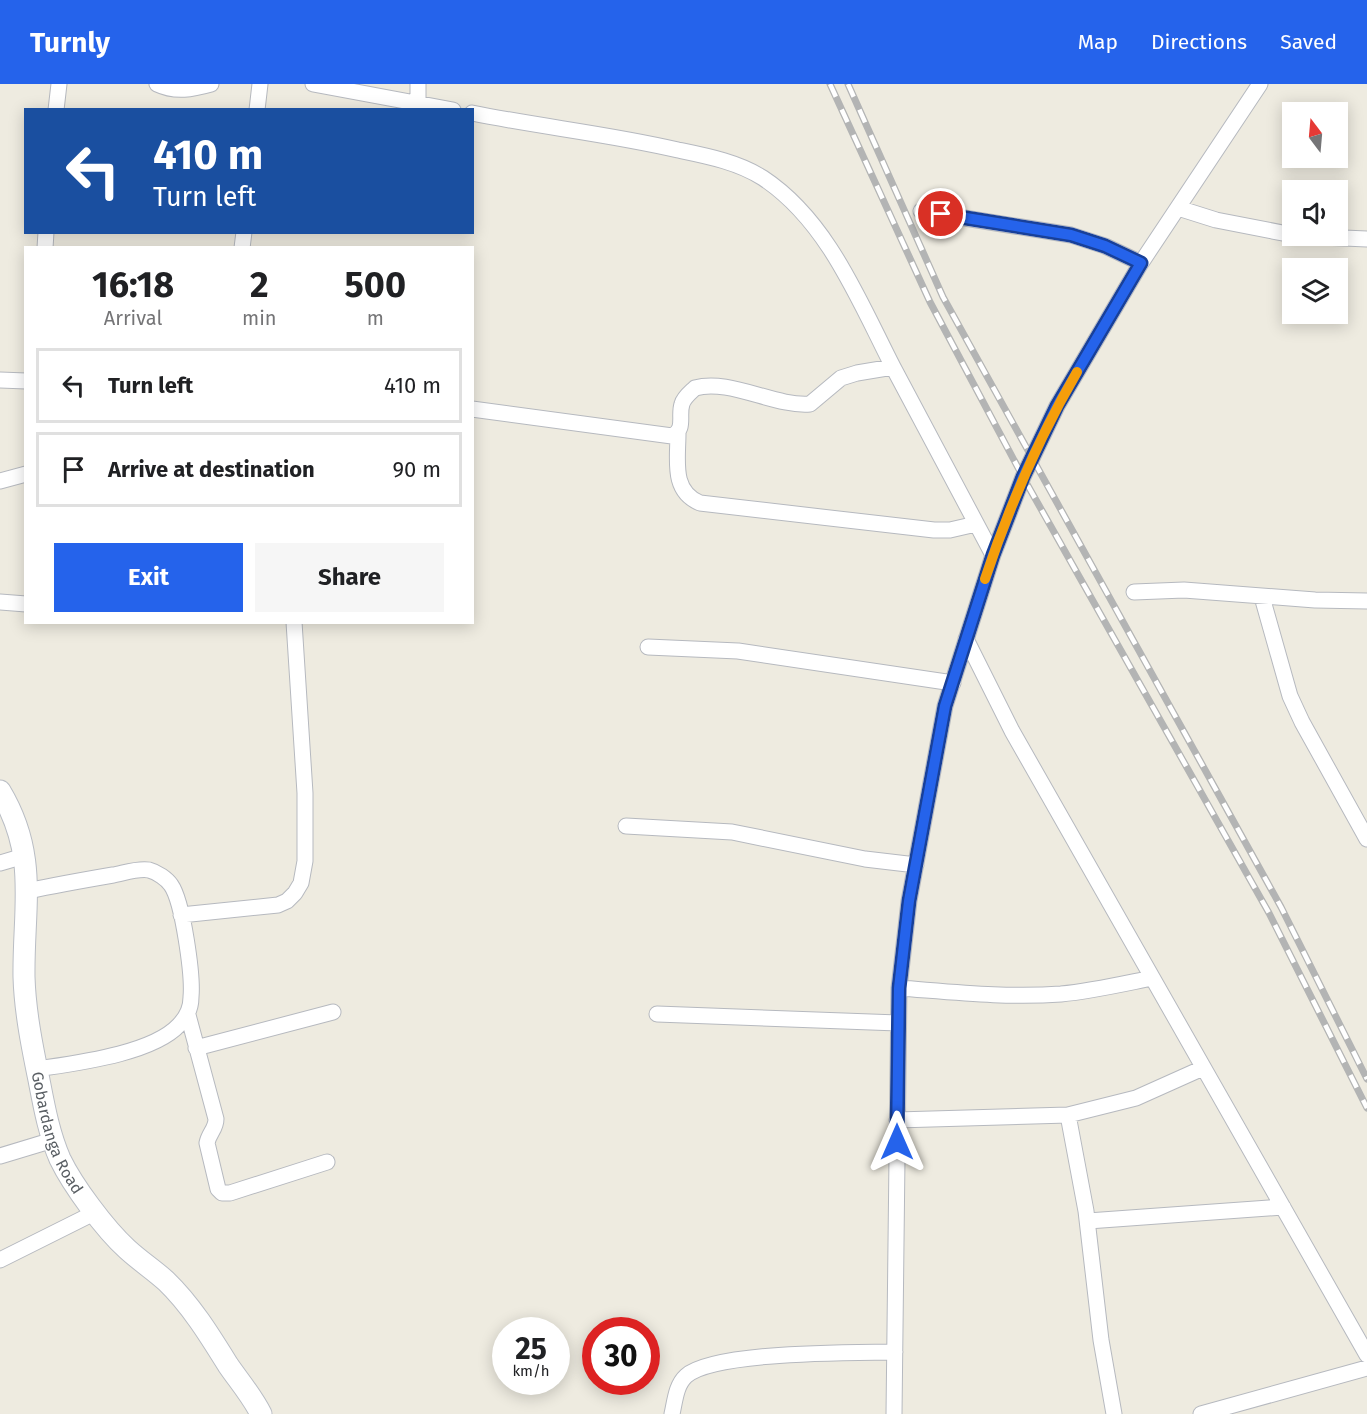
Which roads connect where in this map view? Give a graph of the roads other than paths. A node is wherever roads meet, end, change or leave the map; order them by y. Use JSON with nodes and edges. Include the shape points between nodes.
{"nodes":[{"id":1,"x":59,"y":84,"type":"edge"},
{"id":2,"x":212,"y":84,"type":"edge"},
{"id":3,"x":260,"y":84,"type":"edge"},
{"id":4,"x":313,"y":84,"type":"edge"},
{"id":5,"x":418,"y":84,"type":"edge"},
{"id":6,"x":1260,"y":84,"type":"edge"},
{"id":7,"x":160,"y":85,"type":"edge"},
{"id":8,"x":418,"y":103,"type":"junction"},
{"id":9,"x":56,"y":108,"type":"edge"},
{"id":10,"x":257,"y":108,"type":"edge"},
{"id":11,"x":443,"y":108,"type":"edge"},
{"id":12,"x":474,"y":113,"type":"edge"},
{"id":13,"x":1178,"y":208,"type":"junction"},
{"id":14,"x":921,"y":211,"type":"dead end"},
{"id":15,"x":1282,"y":233,"type":"edge"},
{"id":16,"x":1348,"y":238,"type":"edge"},
{"id":17,"x":1367,"y":239,"type":"edge"},
{"id":18,"x":1141,"y":263,"type":"junction"},
{"id":19,"x":893,"y":367,"type":"junction"},
{"id":20,"x":0,"y":380,"type":"edge"},
{"id":21,"x":24,"y":381,"type":"edge"},
{"id":22,"x":474,"y":409,"type":"edge"},
{"id":23,"x":678,"y":433,"type":"junction"},
{"id":24,"x":24,"y":475,"type":"edge"},
{"id":25,"x":0,"y":481,"type":"edge"},
{"id":26,"x":976,"y":524,"type":"junction"},
{"id":27,"x":993,"y":555,"type":"junction"},
{"id":28,"x":1134,"y":592,"type":"dead end"},
{"id":29,"x":1262,"y":597,"type":"junction"},
{"id":30,"x":1367,"y":601,"type":"edge"},
{"id":31,"x":0,"y":602,"type":"edge"},
{"id":32,"x":24,"y":604,"type":"edge"},
{"id":33,"x":294,"y":624,"type":"edge"},
{"id":34,"x":966,"y":639,"type":"junction"},
{"id":35,"x":648,"y":647,"type":"dead end"},
{"id":36,"x":954,"y":682,"type":"junction"},
{"id":37,"x":0,"y":791,"type":"edge"},
{"id":38,"x":626,"y":826,"type":"dead end"},
{"id":39,"x":1367,"y":839,"type":"edge"},
{"id":40,"x":24,"y":856,"type":"junction"},
{"id":41,"x":0,"y":863,"type":"edge"},
{"id":42,"x":916,"y":865,"type":"junction"},
{"id":43,"x":27,"y":891,"type":"junction"},
{"id":44,"x":182,"y":915,"type":"junction"},
{"id":45,"x":1152,"y":978,"type":"junction"},
{"id":46,"x":899,"y":988,"type":"junction"},
{"id":47,"x":333,"y":1012,"type":"dead end"},
{"id":48,"x":657,"y":1014,"type":"dead end"},
{"id":49,"x":188,"y":1015,"type":"junction"},
{"id":50,"x":898,"y":1023,"type":"junction"},
{"id":51,"x":196,"y":1048,"type":"junction"},
{"id":52,"x":1203,"y":1068,"type":"junction"},
{"id":53,"x":37,"y":1070,"type":"junction"},
{"id":54,"x":1068,"y":1115,"type":"junction"},
{"id":55,"x":897,"y":1120,"type":"junction"},
{"id":56,"x":53,"y":1140,"type":"junction"},
{"id":57,"x":0,"y":1156,"type":"edge"},
{"id":58,"x":327,"y":1162,"type":"dead end"},
{"id":59,"x":1282,"y":1207,"type":"junction"},
{"id":60,"x":96,"y":1212,"type":"junction"},
{"id":61,"x":1088,"y":1221,"type":"junction"},
{"id":62,"x":0,"y":1260,"type":"edge"},
{"id":63,"x":895,"y":1352,"type":"junction"},
{"id":64,"x":1367,"y":1355,"type":"edge"},
{"id":65,"x":1367,"y":1368,"type":"edge"},
{"id":66,"x":261,"y":1414,"type":"edge"},
{"id":67,"x":672,"y":1414,"type":"edge"},
{"id":68,"x":894,"y":1414,"type":"edge"},
{"id":69,"x":1114,"y":1414,"type":"edge"},
{"id":70,"x":1201,"y":1414,"type":"edge"}],
"edges":[{"from":1,"to":9,"type":"street"},
{"from":2,"to":7,"type":"street","via":[[190,89]]},
{"from":3,"to":10,"type":"street"},
{"from":4,"to":8,"type":"street"},
{"from":5,"to":8,"type":"street"},
{"from":6,"to":13,"type":"street"},
{"from":8,"to":11,"type":"street"},
{"from":12,"to":19,"type":"street","via":[[660,146],[717,159],[763,178],[804,213],[819,233]]},
{"from":13,"to":15,"type":"street"},
{"from":13,"to":18,"type":"street"},
{"from":14,"to":18,"type":"street","via":[[1071,235]]},
{"from":16,"to":17,"type":"street"},
{"from":18,"to":27,"type":"street","via":[[1057,406],[1023,477]]},
{"from":19,"to":23,"type":"street","via":[[841,378],[810,404],[714,386],[695,388],[682,402]]},
{"from":19,"to":26,"type":"street"},
{"from":20,"to":21,"type":"street"},
{"from":22,"to":23,"type":"street","via":[[665,436]]},
{"from":23,"to":26,"type":"street","via":[[680,483],[683,491],[700,503],[924,530],[950,531]]},
{"from":24,"to":25,"type":"street"},
{"from":26,"to":27,"type":"street"},
{"from":27,"to":34,"type":"street"},
{"from":28,"to":29,"type":"street","via":[[1184,590]]},
{"from":29,"to":30,"type":"street"},
{"from":29,"to":39,"type":"street","via":[[1290,696]]},
{"from":31,"to":32,"type":"street"},
{"from":33,"to":44,"type":"street","via":[[305,793],[305,861],[300,883],[287,901],[278,905]]},
{"from":34,"to":36,"type":"street"},
{"from":34,"to":45,"type":"street","via":[[1012,731]]},
{"from":35,"to":36,"type":"street","via":[[749,653]]},
{"from":36,"to":42,"type":"street","via":[[945,706]]},
{"from":37,"to":40,"type":"main road","name":"Gobardanga Road","via":[[20,830]]},
{"from":38,"to":42,"type":"street","via":[[732,832]]},
{"from":40,"to":41,"type":"street"},
{"from":40,"to":43,"type":"main road","name":"Gobardanga Road"},
{"from":42,"to":46,"type":"street"},
{"from":43,"to":44,"type":"street","via":[[149,870],[172,885]]},
{"from":43,"to":53,"type":"main road","name":"Gobardanga Road","via":[[24,976]]},
{"from":44,"to":49,"type":"street","via":[[191,983]]},
{"from":45,"to":46,"type":"street","via":[[1059,994]]},
{"from":45,"to":52,"type":"street"},
{"from":46,"to":50,"type":"street"},
{"from":47,"to":51,"type":"street"},
{"from":48,"to":50,"type":"street"},
{"from":49,"to":51,"type":"street"},
{"from":49,"to":53,"type":"street","via":[[177,1027],[138,1047],[112,1056]]},
{"from":50,"to":55,"type":"street"},
{"from":51,"to":58,"type":"street","via":[[216,1119],[208,1150],[222,1193]]},
{"from":52,"to":54,"type":"street","via":[[1136,1098]]},
{"from":52,"to":59,"type":"street"},
{"from":53,"to":56,"type":"main road","name":"Gobardanga Road"},
{"from":54,"to":55,"type":"street"},
{"from":54,"to":61,"type":"street"},
{"from":55,"to":63,"type":"street"},
{"from":56,"to":57,"type":"street"},
{"from":56,"to":60,"type":"main road","name":"Gobardanga Road","via":[[60,1160]]},
{"from":59,"to":61,"type":"street"},
{"from":59,"to":64,"type":"street"},
{"from":60,"to":62,"type":"street"},
{"from":60,"to":66,"type":"main road","name":"Gobardanga Road","via":[[126,1248],[166,1281],[194,1313]]},
{"from":61,"to":69,"type":"street","via":[[1101,1340]]},
{"from":63,"to":67,"type":"street","via":[[731,1359],[703,1366],[686,1376],[677,1390]]},
{"from":63,"to":68,"type":"street"},
{"from":65,"to":70,"type":"street"}]}
